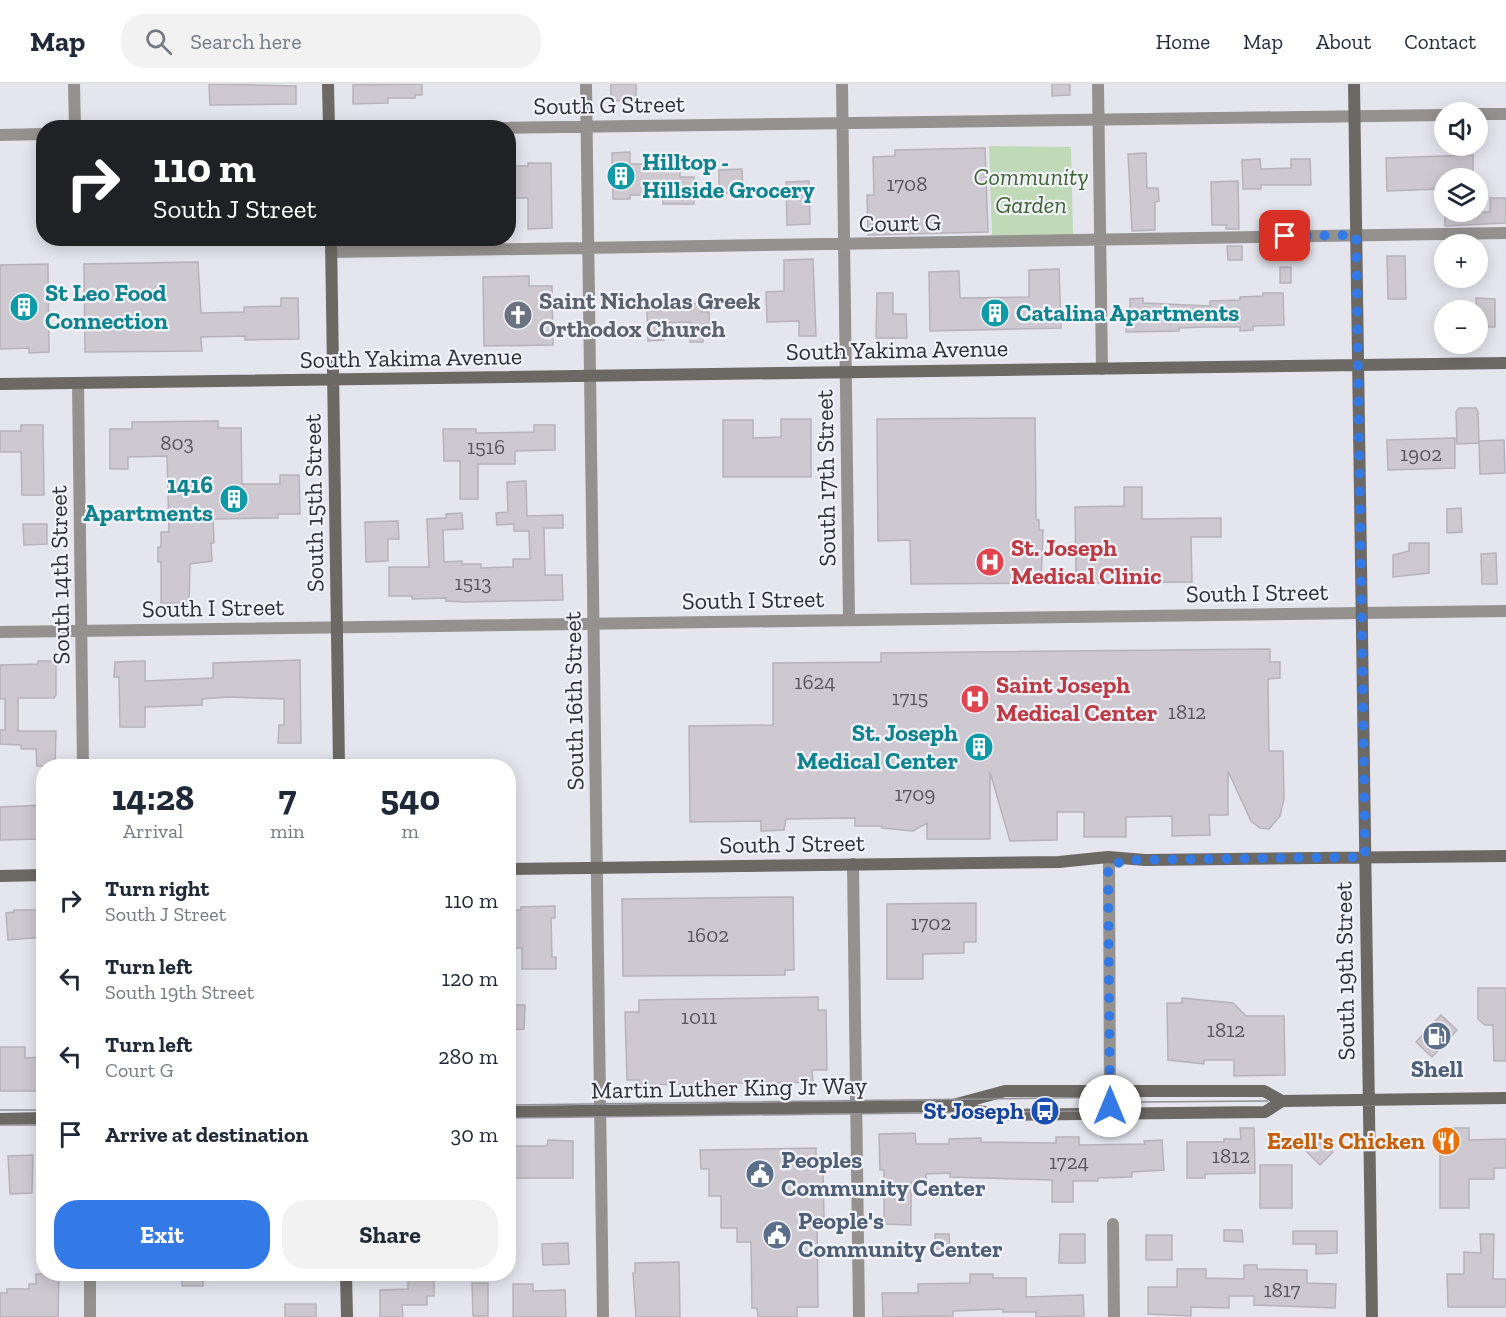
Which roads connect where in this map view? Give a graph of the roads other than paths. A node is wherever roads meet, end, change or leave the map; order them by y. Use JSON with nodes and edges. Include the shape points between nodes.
{"nodes":[{"id":1,"x":74,"y":84,"type":"edge"},
{"id":2,"x":328,"y":84,"type":"edge"},
{"id":3,"x":586,"y":84,"type":"edge"},
{"id":4,"x":842,"y":84,"type":"edge"},
{"id":5,"x":1098,"y":84,"type":"edge"},
{"id":6,"x":1354,"y":84,"type":"edge"},
{"id":7,"x":1488,"y":114,"type":"edge"},
{"id":8,"x":1506,"y":114,"type":"edge"},
{"id":9,"x":1434,"y":115,"type":"edge"},
{"id":10,"x":1355,"y":116,"type":"junction"},
{"id":11,"x":1098,"y":119,"type":"junction"},
{"id":12,"x":75,"y":120,"type":"edge"},
{"id":13,"x":329,"y":120,"type":"edge"},
{"id":14,"x":843,"y":123,"type":"junction"},
{"id":15,"x":587,"y":126,"type":"junction"},
{"id":16,"x":516,"y":128,"type":"edge"},
{"id":17,"x":36,"y":134,"type":"edge"},
{"id":18,"x":0,"y":135,"type":"edge"},
{"id":19,"x":1506,"y":233,"type":"edge"},
{"id":20,"x":1356,"y":235,"type":"junction"},
{"id":21,"x":1100,"y":240,"type":"junction"},
{"id":22,"x":845,"y":245,"type":"junction"},
{"id":23,"x":331,"y":246,"type":"edge"},
{"id":24,"x":588,"y":249,"type":"junction"},
{"id":25,"x":331,"y":252,"type":"junction"},
{"id":26,"x":1506,"y":363,"type":"edge"},
{"id":27,"x":1358,"y":365,"type":"junction"},
{"id":28,"x":1102,"y":369,"type":"junction"},
{"id":29,"x":846,"y":372,"type":"junction"},
{"id":30,"x":590,"y":375,"type":"junction"},
{"id":31,"x":333,"y":381,"type":"junction"},
{"id":32,"x":78,"y":383,"type":"junction"},
{"id":33,"x":0,"y":384,"type":"edge"},
{"id":34,"x":1506,"y":611,"type":"edge"},
{"id":35,"x":1362,"y":612,"type":"junction"},
{"id":36,"x":849,"y":620,"type":"junction"},
{"id":37,"x":594,"y":624,"type":"junction"},
{"id":38,"x":337,"y":627,"type":"junction"},
{"id":39,"x":81,"y":631,"type":"junction"},
{"id":40,"x":0,"y":632,"type":"edge"},
{"id":41,"x":83,"y":759,"type":"edge"},
{"id":42,"x":339,"y":759,"type":"edge"},
{"id":43,"x":1506,"y":856,"type":"edge"},
{"id":44,"x":1365,"y":857,"type":"junction"},
{"id":45,"x":1132,"y":860,"type":"junction"},
{"id":46,"x":1076,"y":861,"type":"junction"},
{"id":47,"x":853,"y":864,"type":"junction"},
{"id":48,"x":1108,"y":865,"type":"junction"},
{"id":49,"x":597,"y":868,"type":"junction"},
{"id":50,"x":516,"y":869,"type":"edge"},
{"id":51,"x":36,"y":875,"type":"edge"},
{"id":52,"x":0,"y":876,"type":"edge"},
{"id":53,"x":1110,"y":1089,"type":"junction"},
{"id":54,"x":1506,"y":1098,"type":"edge"},
{"id":55,"x":1368,"y":1100,"type":"junction"},
{"id":56,"x":1282,"y":1101,"type":"junction"},
{"id":57,"x":949,"y":1106,"type":"junction"},
{"id":58,"x":856,"y":1107,"type":"junction"},
{"id":59,"x":600,"y":1111,"type":"junction"},
{"id":60,"x":516,"y":1112,"type":"edge"},
{"id":61,"x":1110,"y":1114,"type":"junction"},
{"id":62,"x":36,"y":1118,"type":"edge"},
{"id":63,"x":0,"y":1119,"type":"edge"},
{"id":64,"x":1113,"y":1224,"type":"dead end"},
{"id":65,"x":90,"y":1281,"type":"edge"},
{"id":66,"x":346,"y":1281,"type":"edge"},
{"id":67,"x":90,"y":1317,"type":"edge"},
{"id":68,"x":347,"y":1317,"type":"edge"},
{"id":69,"x":603,"y":1317,"type":"edge"},
{"id":70,"x":859,"y":1317,"type":"edge"},
{"id":71,"x":1114,"y":1317,"type":"edge"},
{"id":72,"x":1372,"y":1317,"type":"edge"}],
"edges":[{"from":1,"to":12,"type":"street"},
{"from":2,"to":13,"type":"main road"},
{"from":3,"to":15,"type":"street","name":"South 16th Street"},
{"from":4,"to":14,"type":"street","name":"South 17th Street"},
{"from":5,"to":11,"type":"street"},
{"from":6,"to":10,"type":"main road","name":"South 19th Street"},
{"from":7,"to":8,"type":"street"},
{"from":9,"to":10,"type":"street","name":"South G Street"},
{"from":10,"to":11,"type":"street","name":"South G Street"},
{"from":10,"to":20,"type":"main road","name":"South 19th Street"},
{"from":11,"to":14,"type":"street","name":"South G Street"},
{"from":11,"to":21,"type":"street"},
{"from":14,"to":15,"type":"street","name":"South G Street"},
{"from":14,"to":22,"type":"street","name":"South 17th Street"},
{"from":15,"to":16,"type":"street","name":"South G Street"},
{"from":15,"to":24,"type":"street","name":"South 16th Street"},
{"from":17,"to":18,"type":"street"},
{"from":19,"to":20,"type":"street","name":"Court G"},
{"from":20,"to":21,"type":"street","name":"Court G"},
{"from":20,"to":27,"type":"main road","name":"South 19th Street"},
{"from":21,"to":22,"type":"street","name":"Court G"},
{"from":21,"to":28,"type":"street"},
{"from":22,"to":24,"type":"street","name":"Court G"},
{"from":22,"to":29,"type":"street","name":"South 17th Street"},
{"from":23,"to":25,"type":"main road","name":"South 15th Street"},
{"from":24,"to":25,"type":"street","name":"Court G"},
{"from":24,"to":30,"type":"street","name":"South 16th Street"},
{"from":25,"to":31,"type":"main road","name":"South 15th Street"},
{"from":26,"to":27,"type":"main road","name":"South Yakima Avenue"},
{"from":27,"to":28,"type":"main road","name":"South Yakima Avenue"},
{"from":27,"to":35,"type":"main road","name":"South 19th Street"},
{"from":28,"to":29,"type":"main road","name":"South Yakima Avenue"},
{"from":29,"to":30,"type":"main road","name":"South Yakima Avenue"},
{"from":29,"to":36,"type":"street","name":"South 17th Street"},
{"from":30,"to":31,"type":"main road","name":"South Yakima Avenue"},
{"from":30,"to":37,"type":"street","name":"South 16th Street"},
{"from":31,"to":32,"type":"main road","name":"South Yakima Avenue"},
{"from":31,"to":38,"type":"main road","name":"South 15th Street"},
{"from":32,"to":33,"type":"main road","name":"South Yakima Avenue"},
{"from":32,"to":39,"type":"street","name":"South 14th Street"},
{"from":34,"to":35,"type":"street","name":"South I Street"},
{"from":35,"to":36,"type":"street","name":"South I Street"},
{"from":35,"to":44,"type":"main road","name":"South 19th Street"},
{"from":36,"to":37,"type":"street","name":"South I Street"},
{"from":37,"to":38,"type":"street","name":"South I Street"},
{"from":37,"to":49,"type":"street","name":"South 16th Street"},
{"from":38,"to":39,"type":"street","name":"South I Street"},
{"from":38,"to":42,"type":"main road","name":"South 15th Street"},
{"from":39,"to":40,"type":"street","name":"South I Street"},
{"from":39,"to":41,"type":"street","name":"South 14th Street"},
{"from":43,"to":44,"type":"main road"},
{"from":44,"to":45,"type":"main road"},
{"from":44,"to":55,"type":"main road","name":"South 19th Street"},
{"from":45,"to":46,"type":"main road","via":[[1108,857]]},
{"from":45,"to":48,"type":"main road"},
{"from":46,"to":47,"type":"main road","name":"South J Street"},
{"from":46,"to":48,"type":"main road"},
{"from":47,"to":49,"type":"main road","name":"South J Street"},
{"from":47,"to":58,"type":"street"},
{"from":48,"to":53,"type":"street"},
{"from":49,"to":50,"type":"main road","name":"South J Street"},
{"from":49,"to":59,"type":"street","name":"South 16th Street"},
{"from":51,"to":52,"type":"main road"},
{"from":53,"to":56,"type":"main road","name":"Martin Luther King Jr Way","via":[[1264,1091]]},
{"from":53,"to":57,"type":"main road","name":"Martin Luther King Jr Way","via":[[1005,1091]]},
{"from":53,"to":61,"type":"street"},
{"from":54,"to":55,"type":"main road","name":"Martin Luther King Jr Way"},
{"from":55,"to":56,"type":"main road","name":"Martin Luther King Jr Way"},
{"from":55,"to":72,"type":"main road","name":"South 19th Street"},
{"from":56,"to":61,"type":"main road","name":"Martin Luther King Jr Way","via":[[1265,1112]]},
{"from":57,"to":58,"type":"main road","name":"Martin Luther King Jr Way"},
{"from":57,"to":61,"type":"main road","name":"Martin Luther King Jr Way","via":[[1001,1115]]},
{"from":58,"to":59,"type":"main road","name":"Martin Luther King Jr Way"},
{"from":58,"to":70,"type":"street"},
{"from":59,"to":60,"type":"main road","name":"Martin Luther King Jr Way"},
{"from":59,"to":69,"type":"street","name":"South 16th Street"},
{"from":62,"to":63,"type":"main road"},
{"from":64,"to":71,"type":"street"},
{"from":65,"to":67,"type":"street"},
{"from":66,"to":68,"type":"main road"}]}
